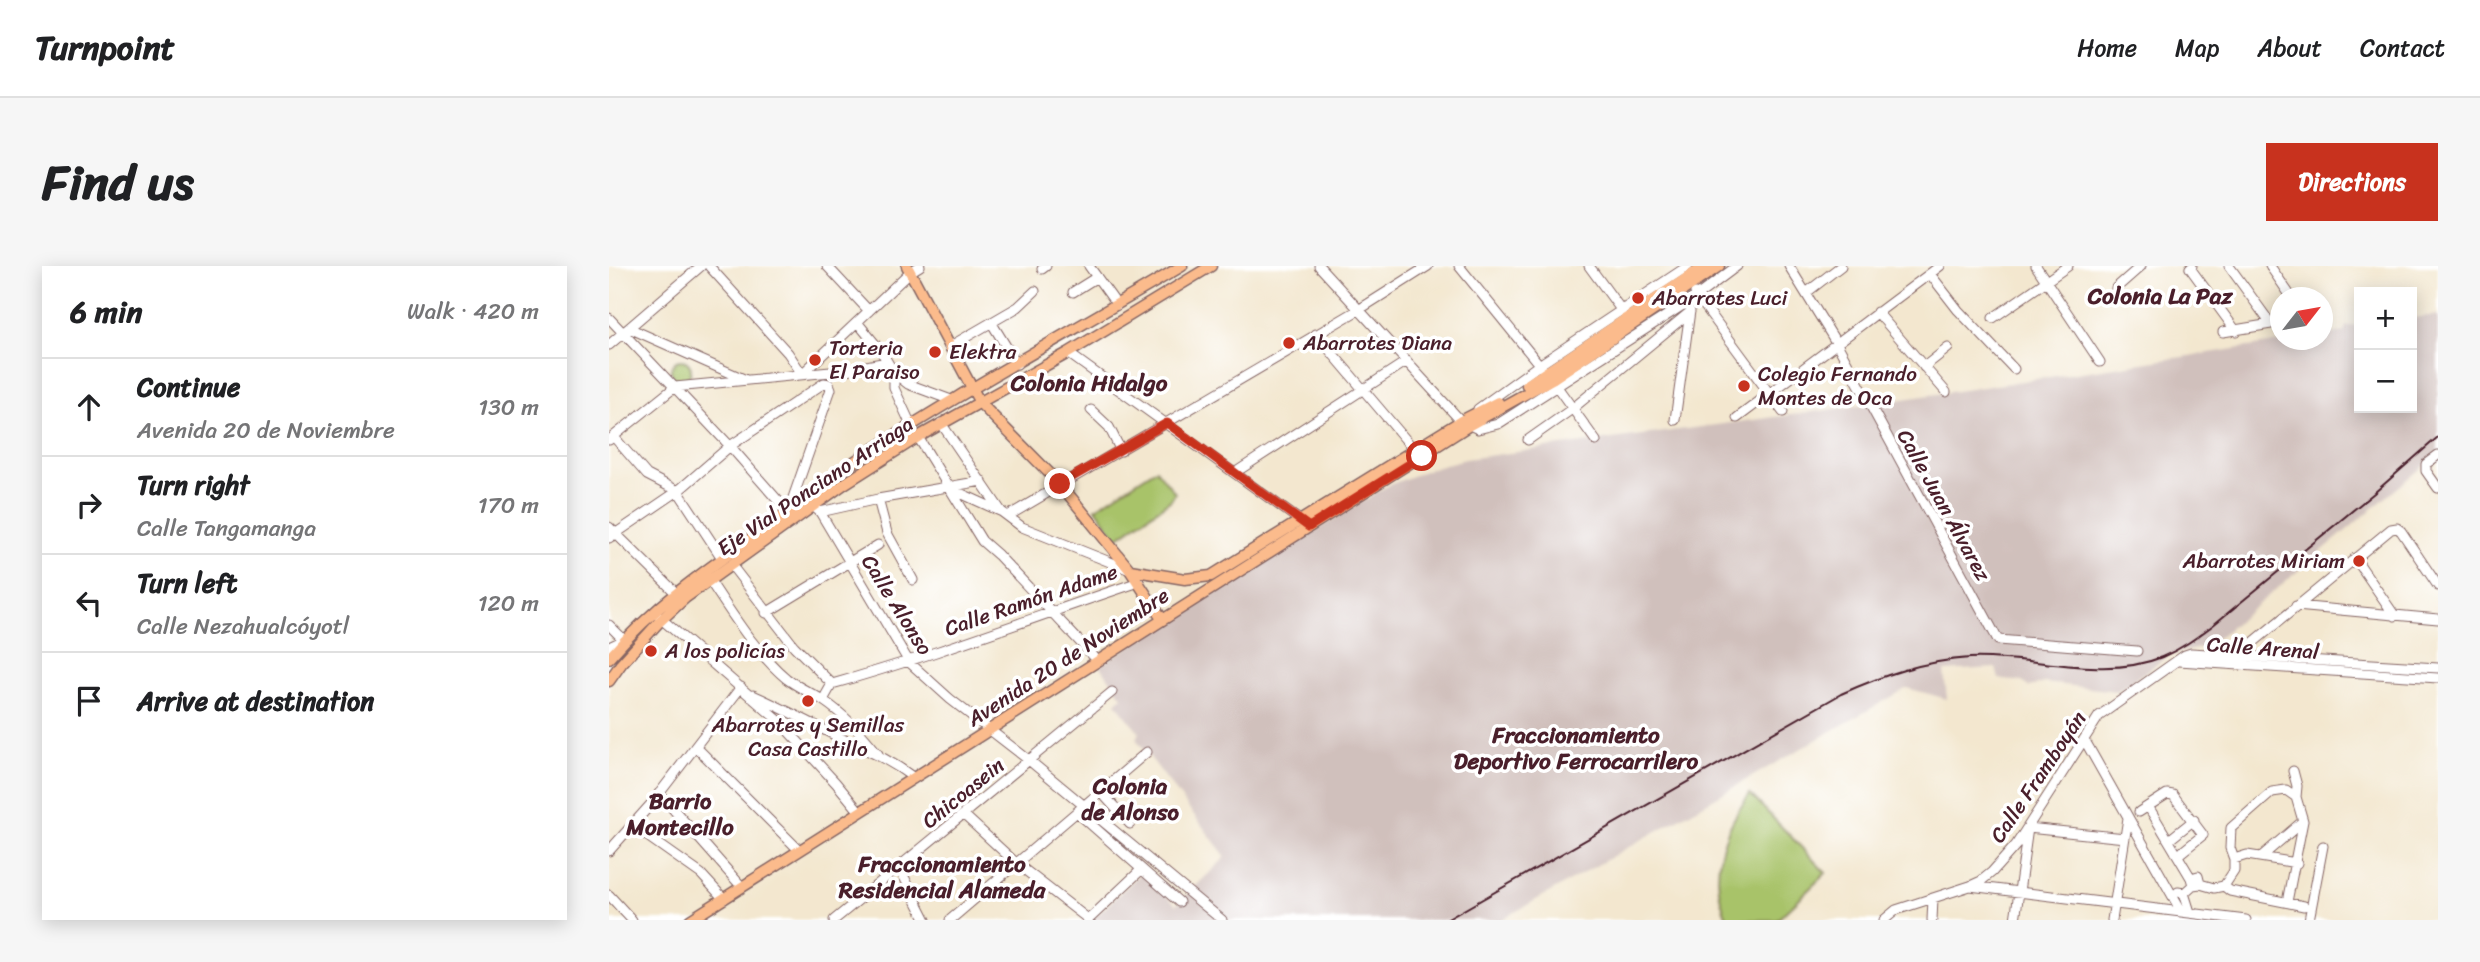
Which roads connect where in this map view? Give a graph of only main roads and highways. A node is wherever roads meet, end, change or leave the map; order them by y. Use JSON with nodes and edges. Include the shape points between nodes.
{"nodes":[{"id":1,"x":1182,"y":266,"type":"edge"},
{"id":2,"x":1211,"y":266,"type":"edge"},
{"id":3,"x":1705,"y":266,"type":"edge"},
{"id":4,"x":1719,"y":266,"type":"edge"},
{"id":5,"x":912,"y":268,"type":"edge"},
{"id":6,"x":1686,"y":278,"type":"edge"},
{"id":7,"x":972,"y":389,"type":"junction"},
{"id":8,"x":980,"y":403,"type":"junction"},
{"id":9,"x":1305,"y":524,"type":"junction"},
{"id":10,"x":1130,"y":570,"type":"junction"},
{"id":11,"x":658,"y":616,"type":"junction"},
{"id":12,"x":1162,"y":619,"type":"junction"},
{"id":13,"x":609,"y":658,"type":"edge"},
{"id":14,"x":609,"y":681,"type":"edge"},
{"id":15,"x":689,"y":920,"type":"edge"}],
"edges":[{"from":1,"to":7,"type":"main road","name":"Eje Vial Ponciano Arriaga"},
{"from":2,"to":8,"type":"main road","name":"Eje Vial Ponciano Arriaga"},
{"from":3,"to":6,"type":"main road","name":"Avenida 20 de Noviembre"},
{"from":4,"to":6,"type":"main road","name":"Avenida 20 de Noviembre"},
{"from":5,"to":7,"type":"main road"},
{"from":6,"to":9,"type":"main road","name":"Avenida 20 de Noviembre","via":[[1549,376],[1467,421]]},
{"from":7,"to":8,"type":"main road"},
{"from":7,"to":11,"type":"main road","name":"Eje Vial Ponciano Arriaga","via":[[837,473],[675,592]]},
{"from":8,"to":10,"type":"main road","via":[[1060,484]]},
{"from":8,"to":11,"type":"main road","name":"Eje Vial Ponciano Arriaga","via":[[844,484],[817,510]]},
{"from":9,"to":10,"type":"main road","name":"Avenida 20 de Noviembre","via":[[1202,579]]},
{"from":9,"to":12,"type":"main road","name":"Avenida 20 de Noviembre"},
{"from":10,"to":12,"type":"main road"},
{"from":11,"to":13,"type":"main road","name":"Eje Vial Ponciano Arriaga","via":[[624,640]]},
{"from":11,"to":14,"type":"main road","name":"Eje Vial Ponciano Arriaga"},
{"from":12,"to":15,"type":"main road","name":"Avenida 20 de Noviembre"}]}
